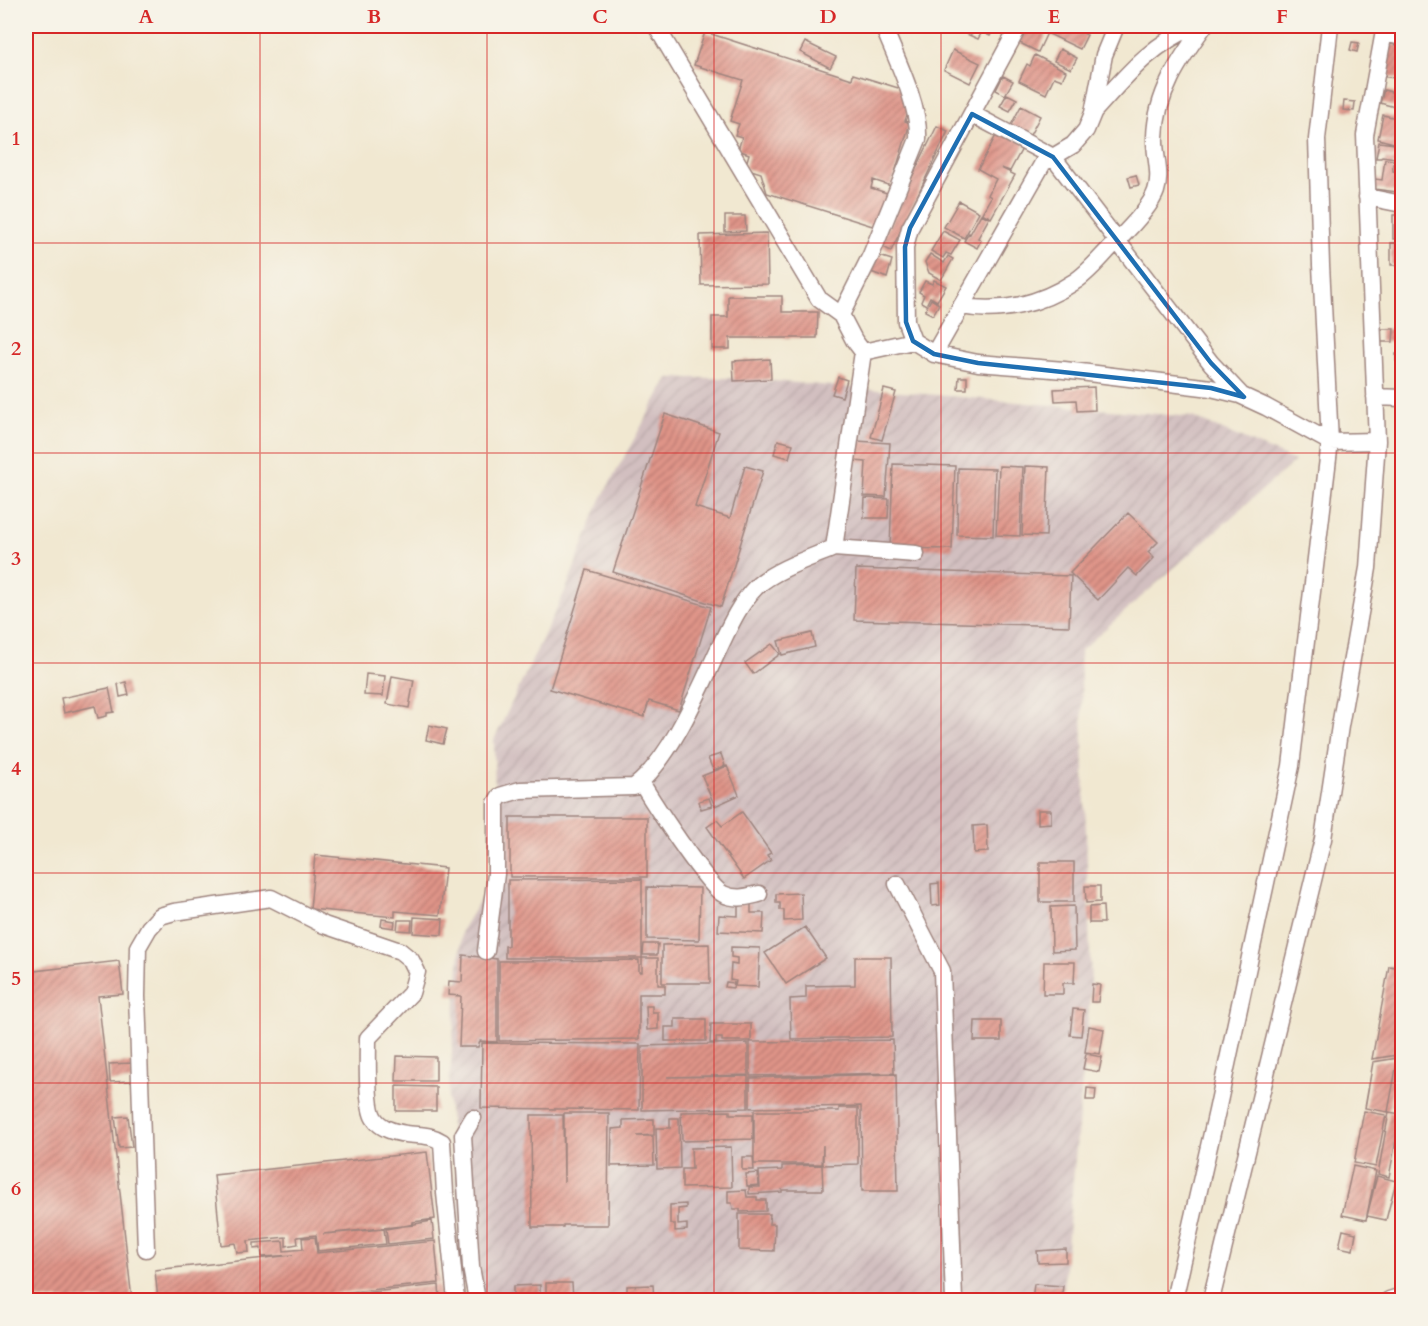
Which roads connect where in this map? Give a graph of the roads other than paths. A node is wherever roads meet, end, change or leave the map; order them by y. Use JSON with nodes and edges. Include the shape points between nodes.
{"nodes":[{"id":1,"x":656,"y":26,"type":"edge"},
{"id":2,"x":883,"y":26,"type":"edge"},
{"id":3,"x":1018,"y":26,"type":"edge"},
{"id":4,"x":1116,"y":26,"type":"edge"},
{"id":5,"x":1196,"y":26,"type":"edge"},
{"id":6,"x":1204,"y":26,"type":"edge"},
{"id":7,"x":1329,"y":26,"type":"edge"},
{"id":8,"x":1384,"y":29,"type":"edge"},
{"id":9,"x":1402,"y":37,"type":"edge"},
{"id":10,"x":1093,"y":113,"type":"junction"},
{"id":11,"x":972,"y":114,"type":"junction"},
{"id":12,"x":1053,"y":157,"type":"junction"},
{"id":13,"x":1367,"y":197,"type":"junction"},
{"id":14,"x":1402,"y":204,"type":"edge"},
{"id":15,"x":1117,"y":240,"type":"junction"},
{"id":16,"x":961,"y":306,"type":"junction"},
{"id":17,"x":841,"y":315,"type":"junction"},
{"id":18,"x":913,"y":341,"type":"junction"},
{"id":19,"x":863,"y":352,"type":"junction"},
{"id":20,"x":934,"y":354,"type":"junction"},
{"id":21,"x":1244,"y":397,"type":"junction"},
{"id":22,"x":1375,"y":397,"type":"junction"},
{"id":23,"x":1402,"y":398,"type":"edge"},
{"id":24,"x":1377,"y":441,"type":"junction"},
{"id":25,"x":1330,"y":442,"type":"junction"},
{"id":26,"x":834,"y":548,"type":"junction"},
{"id":27,"x":916,"y":554,"type":"dead end"},
{"id":28,"x":641,"y":782,"type":"junction"},
{"id":29,"x":897,"y":884,"type":"dead end"},
{"id":30,"x":759,"y":894,"type":"dead end"},
{"id":31,"x":486,"y":951,"type":"dead end"},
{"id":32,"x":473,"y":1118,"type":"dead end"},
{"id":33,"x":146,"y":1250,"type":"dead end"},
{"id":34,"x":1402,"y":1296,"type":"edge"},
{"id":35,"x":456,"y":1300,"type":"edge"},
{"id":36,"x":477,"y":1300,"type":"edge"},
{"id":37,"x":954,"y":1300,"type":"edge"},
{"id":38,"x":1174,"y":1300,"type":"edge"},
{"id":39,"x":1211,"y":1300,"type":"edge"},
{"id":40,"x":1389,"y":1300,"type":"edge"}],
"edges":[{"from":1,"to":17,"type":"street","via":[[819,299]]},
{"from":2,"to":17,"type":"street","via":[[916,111],[918,139],[871,255]]},
{"from":3,"to":11,"type":"street"},
{"from":4,"to":10,"type":"street","via":[[1104,55]]},
{"from":5,"to":10,"type":"street","via":[[1179,32],[1141,59]]},
{"from":6,"to":15,"type":"street","via":[[1178,63],[1160,105],[1155,137],[1156,192],[1129,230]]},
{"from":7,"to":25,"type":"street","via":[[1317,139]]},
{"from":8,"to":9,"type":"street"},
{"from":8,"to":13,"type":"street","via":[[1365,135]]},
{"from":10,"to":12,"type":"street","via":[[1086,130]]},
{"from":11,"to":12,"type":"street"},
{"from":11,"to":18,"type":"street","via":[[910,228],[905,247],[906,322]]},
{"from":12,"to":15,"type":"street"},
{"from":12,"to":16,"type":"street","via":[[1043,163]]},
{"from":13,"to":14,"type":"street"},
{"from":13,"to":22,"type":"street"},
{"from":15,"to":16,"type":"street","via":[[1075,282],[1026,305],[979,309]]},
{"from":15,"to":21,"type":"street","via":[[1211,363]]},
{"from":16,"to":20,"type":"street"},
{"from":17,"to":19,"type":"street"},
{"from":18,"to":19,"type":"street"},
{"from":18,"to":20,"type":"street"},
{"from":19,"to":26,"type":"street"},
{"from":20,"to":21,"type":"street","via":[[978,363],[1211,388]]},
{"from":21,"to":25,"type":"street"},
{"from":22,"to":23,"type":"street"},
{"from":22,"to":24,"type":"street"},
{"from":24,"to":25,"type":"street"},
{"from":24,"to":39,"type":"street","via":[[1368,568],[1323,839]]},
{"from":25,"to":38,"type":"street","via":[[1291,766]]},
{"from":26,"to":27,"type":"street"},
{"from":26,"to":28,"type":"street","via":[[790,566],[757,586],[733,619],[674,737]]},
{"from":28,"to":30,"type":"street","via":[[720,893],[737,899]]},
{"from":28,"to":31,"type":"street","via":[[634,787],[520,790],[500,796],[496,803],[496,874]]},
{"from":29,"to":37,"type":"street","via":[[942,971]]},
{"from":32,"to":36,"type":"street","via":[[463,1135],[471,1268]]},
{"from":33,"to":35,"type":"street","via":[[138,947],[160,916],[271,898],[324,925],[400,951],[417,972],[411,993],[368,1038],[369,1094],[372,1116],[384,1128],[433,1136],[442,1142]]},
{"from":34,"to":40,"type":"street"}]}
